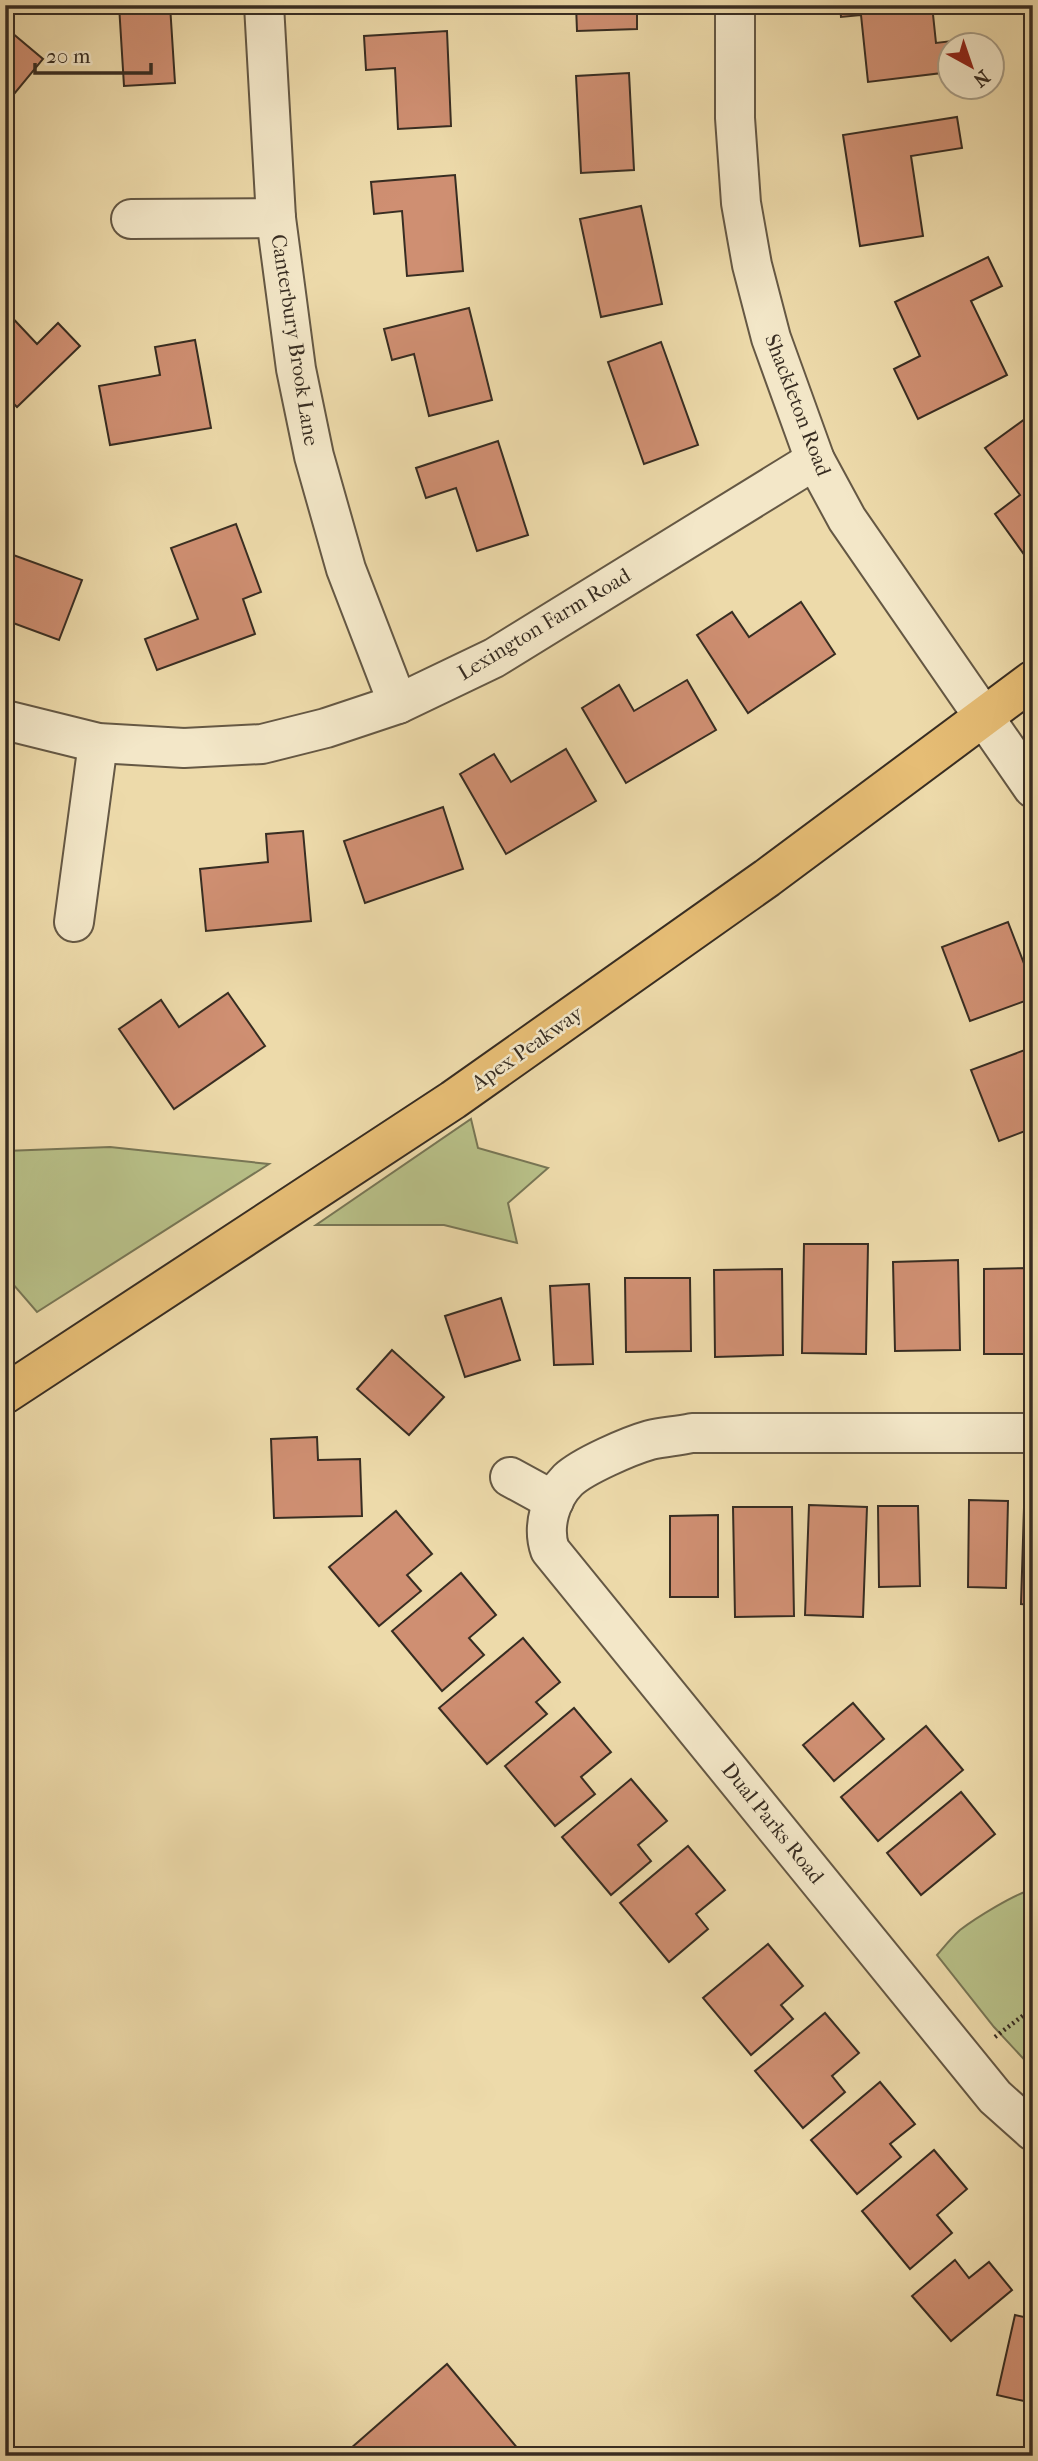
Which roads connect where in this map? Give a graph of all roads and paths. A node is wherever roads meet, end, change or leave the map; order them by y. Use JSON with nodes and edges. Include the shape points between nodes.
{"nodes":[{"id":1,"x":264,"y":5,"type":"edge"},
{"id":2,"x":735,"y":5,"type":"edge"},
{"id":3,"x":275,"y":218,"type":"junction"},
{"id":4,"x":131,"y":219,"type":"dead end"},
{"id":5,"x":815,"y":460,"type":"junction"},
{"id":6,"x":1033,"y":680,"type":"edge"},
{"id":7,"x":398,"y":704,"type":"junction"},
{"id":8,"x":982,"y":717,"type":"junction"},
{"id":9,"x":5,"y":720,"type":"edge"},
{"id":10,"x":98,"y":743,"type":"junction"},
{"id":11,"x":1033,"y":788,"type":"edge"},
{"id":12,"x":74,"y":922,"type":"dead end"},
{"id":13,"x":5,"y":1394,"type":"edge"},
{"id":14,"x":1033,"y":1433,"type":"edge"},
{"id":15,"x":510,"y":1477,"type":"dead end"},
{"id":16,"x":554,"y":1501,"type":"junction"},
{"id":17,"x":1033,"y":2008,"type":"edge"},
{"id":18,"x":995,"y":2037,"type":"dead end"},
{"id":19,"x":1033,"y":2131,"type":"edge"}],
"edges":[{"from":1,"to":3,"type":"street","name":"Canterbury Brook Lane"},
{"from":2,"to":5,"type":"street","name":"Shackleton Road","via":[[741,203],[771,338]]},
{"from":3,"to":4,"type":"street"},
{"from":3,"to":7,"type":"street","name":"Canterbury Brook Lane","via":[[296,369],[314,456],[346,569]]},
{"from":5,"to":7,"type":"street","name":"Lexington Farm Road","via":[[494,658]]},
{"from":5,"to":8,"type":"street","name":"Shackleton Road","via":[[847,519]]},
{"from":6,"to":8,"type":"main road","name":"Apex Peakway"},
{"from":7,"to":10,"type":"street","name":"Lexington Farm Road","via":[[262,744],[184,748]]},
{"from":8,"to":11,"type":"street","name":"Shackleton Road"},
{"from":8,"to":13,"type":"main road","name":"Apex Peakway","via":[[767,878],[453,1100]]},
{"from":9,"to":10,"type":"street","name":"Lexington Farm Road"},
{"from":10,"to":12,"type":"street"},
{"from":14,"to":16,"type":"street","name":"Dual Parks Road","via":[[692,1433],[649,1440],[601,1460],[568,1480]]},
{"from":15,"to":16,"type":"street"},
{"from":16,"to":19,"type":"street","name":"Dual Parks Road","via":[[546,1523],[550,1550],[995,2097]]},
{"from":17,"to":18,"type":"path"}]}
